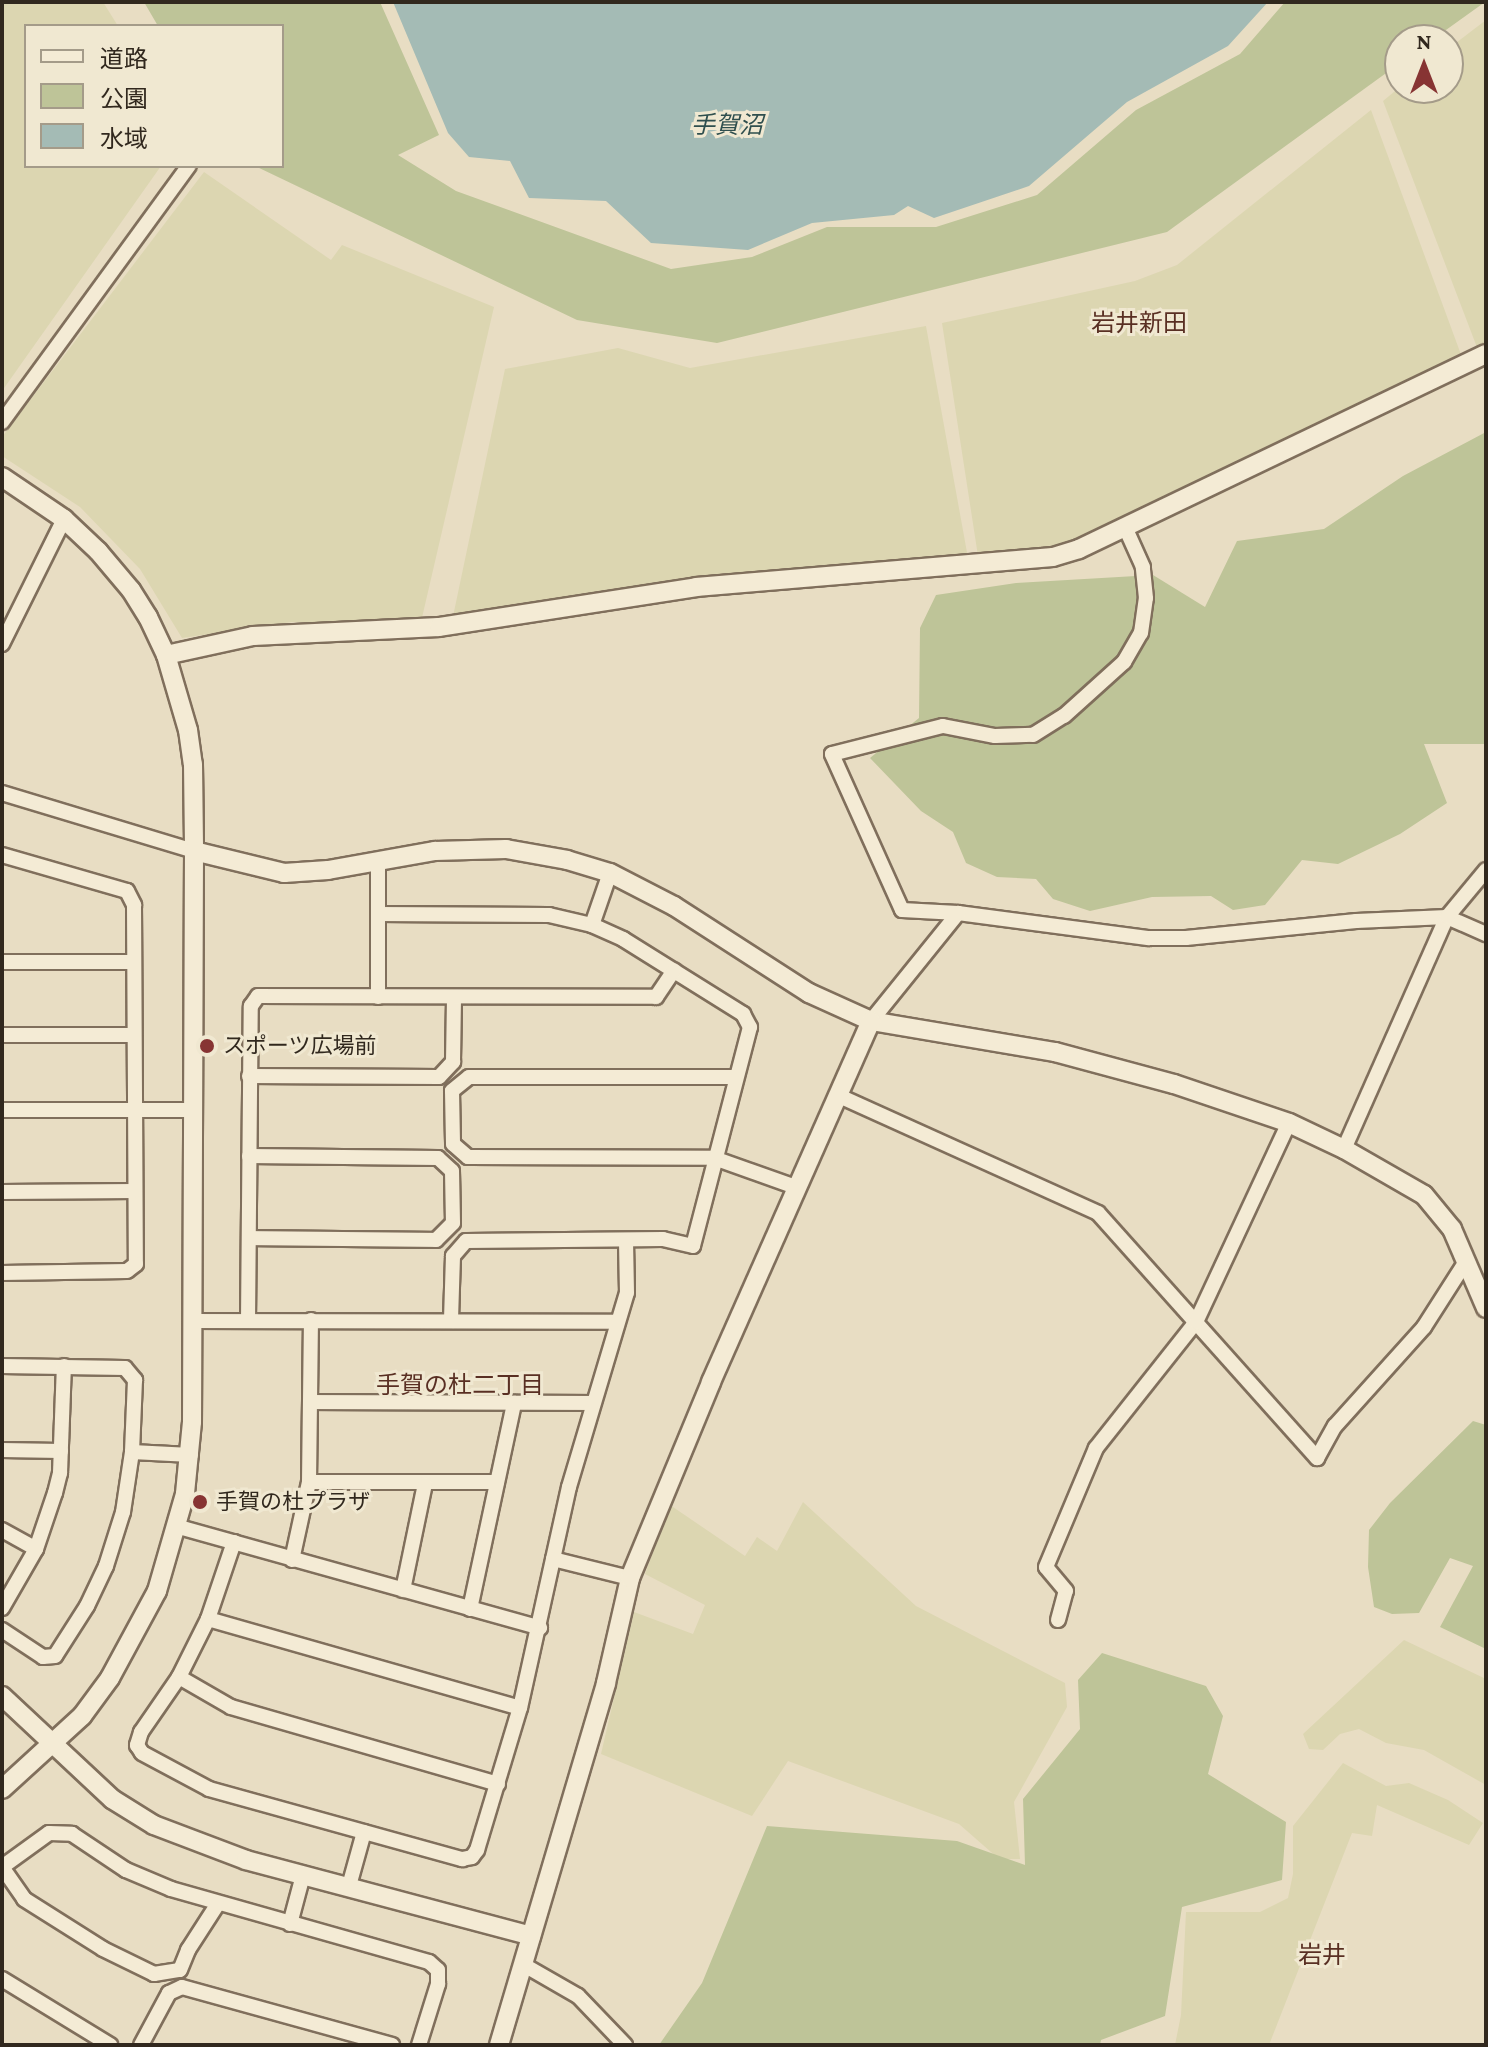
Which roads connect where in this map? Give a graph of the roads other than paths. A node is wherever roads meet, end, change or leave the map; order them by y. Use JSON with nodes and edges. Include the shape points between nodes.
{"nodes":[{"id":1,"x":188,"y":168,"type":"edge"},
{"id":2,"x":1486,"y":354,"type":"edge"},
{"id":3,"x":2,"y":422,"type":"edge"},
{"id":4,"x":2,"y":477,"type":"edge"},
{"id":5,"x":64,"y":519,"type":"junction"},
{"id":6,"x":1125,"y":527,"type":"junction"},
{"id":7,"x":2,"y":644,"type":"edge"},
{"id":8,"x":166,"y":655,"type":"junction"},
{"id":9,"x":2,"y":793,"type":"edge"},
{"id":10,"x":194,"y":851,"type":"junction"},
{"id":11,"x":2,"y":855,"type":"edge"},
{"id":12,"x":378,"y":860,"type":"junction"},
{"id":13,"x":1486,"y":870,"type":"edge"},
{"id":14,"x":610,"y":873,"type":"junction"},
{"id":15,"x":958,"y":913,"type":"junction"},
{"id":16,"x":378,"y":914,"type":"junction"},
{"id":17,"x":1447,"y":917,"type":"junction"},
{"id":18,"x":592,"y":925,"type":"junction"},
{"id":19,"x":1486,"y":934,"type":"edge"},
{"id":20,"x":2,"y":962,"type":"edge"},
{"id":21,"x":133,"y":962,"type":"junction"},
{"id":22,"x":674,"y":970,"type":"junction"},
{"id":23,"x":378,"y":997,"type":"junction"},
{"id":24,"x":454,"y":997,"type":"junction"},
{"id":25,"x":871,"y":1021,"type":"junction"},
{"id":26,"x":2,"y":1035,"type":"edge"},
{"id":27,"x":133,"y":1035,"type":"junction"},
{"id":28,"x":249,"y":1076,"type":"junction"},
{"id":29,"x":735,"y":1077,"type":"junction"},
{"id":30,"x":837,"y":1095,"type":"junction"},
{"id":31,"x":2,"y":1110,"type":"edge"},
{"id":32,"x":135,"y":1110,"type":"junction"},
{"id":33,"x":192,"y":1110,"type":"junction"},
{"id":34,"x":1289,"y":1123,"type":"junction"},
{"id":35,"x":1344,"y":1149,"type":"junction"},
{"id":36,"x":249,"y":1156,"type":"junction"},
{"id":37,"x":714,"y":1158,"type":"junction"},
{"id":38,"x":796,"y":1187,"type":"junction"},
{"id":39,"x":135,"y":1191,"type":"junction"},
{"id":40,"x":2,"y":1192,"type":"edge"},
{"id":41,"x":249,"y":1238,"type":"junction"},
{"id":42,"x":626,"y":1240,"type":"junction"},
{"id":43,"x":1465,"y":1263,"type":"junction"},
{"id":44,"x":2,"y":1273,"type":"edge"},
{"id":45,"x":1483,"y":1294,"type":"edge"},
{"id":46,"x":311,"y":1320,"type":"junction"},
{"id":47,"x":193,"y":1321,"type":"junction"},
{"id":48,"x":248,"y":1321,"type":"junction"},
{"id":49,"x":451,"y":1321,"type":"junction"},
{"id":50,"x":617,"y":1322,"type":"junction"},
{"id":51,"x":1196,"y":1322,"type":"junction"},
{"id":52,"x":2,"y":1366,"type":"edge"},
{"id":53,"x":64,"y":1366,"type":"junction"},
{"id":54,"x":311,"y":1402,"type":"junction"},
{"id":55,"x":514,"y":1403,"type":"junction"},
{"id":56,"x":592,"y":1403,"type":"junction"},
{"id":57,"x":2,"y":1450,"type":"edge"},
{"id":58,"x":61,"y":1451,"type":"junction"},
{"id":59,"x":132,"y":1452,"type":"junction"},
{"id":60,"x":191,"y":1455,"type":"junction"},
{"id":61,"x":309,"y":1482,"type":"junction"},
{"id":62,"x":497,"y":1482,"type":"junction"},
{"id":63,"x":425,"y":1484,"type":"junction"},
{"id":64,"x":179,"y":1527,"type":"junction"},
{"id":65,"x":2,"y":1530,"type":"edge"},
{"id":66,"x":234,"y":1542,"type":"junction"},
{"id":67,"x":36,"y":1549,"type":"junction"},
{"id":68,"x":553,"y":1559,"type":"junction"},
{"id":69,"x":292,"y":1560,"type":"junction"},
{"id":70,"x":630,"y":1578,"type":"junction"},
{"id":71,"x":403,"y":1590,"type":"junction"},
{"id":72,"x":2,"y":1608,"type":"edge"},
{"id":73,"x":470,"y":1609,"type":"junction"},
{"id":74,"x":208,"y":1619,"type":"junction"},
{"id":75,"x":1058,"y":1620,"type":"dead end"},
{"id":76,"x":540,"y":1628,"type":"junction"},
{"id":77,"x":2,"y":1630,"type":"edge"},
{"id":78,"x":179,"y":1677,"type":"junction"},
{"id":79,"x":2,"y":1696,"type":"edge"},
{"id":80,"x":520,"y":1708,"type":"junction"},
{"id":81,"x":52,"y":1747,"type":"junction"},
{"id":82,"x":498,"y":1784,"type":"junction"},
{"id":83,"x":2,"y":1789,"type":"edge"},
{"id":84,"x":364,"y":1832,"type":"junction"},
{"id":85,"x":2,"y":1867,"type":"edge"},
{"id":86,"x":303,"y":1875,"type":"junction"},
{"id":87,"x":349,"y":1886,"type":"junction"},
{"id":88,"x":217,"y":1905,"type":"junction"},
{"id":89,"x":290,"y":1924,"type":"junction"},
{"id":90,"x":531,"y":1936,"type":"junction"},
{"id":91,"x":524,"y":1965,"type":"junction"},
{"id":92,"x":2,"y":1979,"type":"edge"},
{"id":93,"x":110,"y":2045,"type":"edge"},
{"id":94,"x":141,"y":2045,"type":"edge"},
{"id":95,"x":392,"y":2045,"type":"edge"},
{"id":96,"x":419,"y":2045,"type":"edge"},
{"id":97,"x":499,"y":2045,"type":"edge"},
{"id":98,"x":625,"y":2045,"type":"edge"}],
"edges":[{"from":1,"to":3,"type":"street"},
{"from":2,"to":6,"type":"street"},
{"from":4,"to":5,"type":"street"},
{"from":5,"to":7,"type":"street"},
{"from":5,"to":8,"type":"street","via":[[131,590]]},
{"from":6,"to":8,"type":"street","via":[[1053,557],[696,587],[439,627],[253,636]]},
{"from":6,"to":15,"type":"street","via":[[1143,567],[1141,633],[1124,662],[1064,716],[1033,735],[995,736],[943,726],[832,754],[902,910]]},
{"from":8,"to":10,"type":"street","via":[[192,753]]},
{"from":9,"to":10,"type":"street"},
{"from":10,"to":12,"type":"street","via":[[284,873]]},
{"from":10,"to":33,"type":"street"},
{"from":11,"to":21,"type":"street","via":[[127,891],[134,905]]},
{"from":12,"to":14,"type":"street","via":[[435,851],[506,849]]},
{"from":12,"to":16,"type":"street"},
{"from":13,"to":17,"type":"street"},
{"from":14,"to":18,"type":"street"},
{"from":14,"to":25,"type":"street","via":[[664,900],[809,993]]},
{"from":15,"to":17,"type":"street","via":[[1174,938]]},
{"from":15,"to":25,"type":"street"},
{"from":16,"to":18,"type":"street","via":[[549,915]]},
{"from":16,"to":23,"type":"street"},
{"from":17,"to":19,"type":"street"},
{"from":17,"to":35,"type":"street"},
{"from":18,"to":22,"type":"street"},
{"from":20,"to":21,"type":"street"},
{"from":21,"to":27,"type":"street"},
{"from":22,"to":24,"type":"street","via":[[656,997]]},
{"from":22,"to":29,"type":"street","via":[[743,1014],[750,1027]]},
{"from":23,"to":24,"type":"street"},
{"from":23,"to":28,"type":"street","via":[[258,996],[251,1006]]},
{"from":24,"to":28,"type":"street","via":[[453,1062],[439,1077]]},
{"from":25,"to":30,"type":"street"},
{"from":25,"to":34,"type":"street","via":[[1055,1052]]},
{"from":26,"to":27,"type":"street"},
{"from":27,"to":32,"type":"street"},
{"from":28,"to":36,"type":"street"},
{"from":29,"to":37,"type":"street"},
{"from":29,"to":37,"type":"street","via":[[469,1077],[452,1091],[453,1144],[468,1157]]},
{"from":30,"to":38,"type":"street"},
{"from":30,"to":51,"type":"street","via":[[1098,1213]]},
{"from":31,"to":32,"type":"street"},
{"from":32,"to":33,"type":"street"},
{"from":32,"to":39,"type":"street"},
{"from":33,"to":47,"type":"street"},
{"from":34,"to":35,"type":"street"},
{"from":34,"to":51,"type":"street"},
{"from":35,"to":43,"type":"street","via":[[1424,1195],[1452,1229]]},
{"from":36,"to":41,"type":"street"},
{"from":36,"to":41,"type":"street","via":[[438,1158],[452,1171],[453,1223],[436,1240]]},
{"from":37,"to":38,"type":"street"},
{"from":37,"to":42,"type":"street","via":[[693,1246],[663,1239]]},
{"from":38,"to":70,"type":"street"},
{"from":39,"to":40,"type":"street"},
{"from":39,"to":44,"type":"street","via":[[136,1264],[127,1271]]},
{"from":41,"to":48,"type":"street"},
{"from":42,"to":49,"type":"street","via":[[466,1241],[453,1256]]},
{"from":42,"to":50,"type":"street","via":[[627,1293]]},
{"from":43,"to":45,"type":"street"},
{"from":43,"to":51,"type":"street","via":[[1424,1327],[1335,1426],[1317,1458]]},
{"from":46,"to":48,"type":"street"},
{"from":46,"to":49,"type":"street"},
{"from":46,"to":54,"type":"street"},
{"from":47,"to":48,"type":"street"},
{"from":47,"to":60,"type":"street"},
{"from":49,"to":50,"type":"street"},
{"from":50,"to":56,"type":"street"},
{"from":51,"to":75,"type":"street","via":[[1096,1448],[1046,1567],[1066,1591]]},
{"from":52,"to":53,"type":"street"},
{"from":53,"to":58,"type":"street"},
{"from":53,"to":59,"type":"street","via":[[125,1368],[130,1373],[135,1380]]},
{"from":54,"to":55,"type":"street"},
{"from":54,"to":61,"type":"street"},
{"from":55,"to":56,"type":"street"},
{"from":55,"to":62,"type":"street"},
{"from":56,"to":68,"type":"street"},
{"from":57,"to":58,"type":"street"},
{"from":58,"to":67,"type":"street","via":[[55,1493]]},
{"from":59,"to":60,"type":"street"},
{"from":59,"to":77,"type":"street","via":[[123,1512],[106,1566],[55,1656],[43,1657]]},
{"from":60,"to":64,"type":"street"},
{"from":61,"to":63,"type":"street"},
{"from":61,"to":69,"type":"street"},
{"from":62,"to":63,"type":"street"},
{"from":62,"to":73,"type":"street"},
{"from":63,"to":71,"type":"street"},
{"from":64,"to":66,"type":"street"},
{"from":64,"to":81,"type":"street","via":[[134,1639],[82,1716]]},
{"from":65,"to":67,"type":"street"},
{"from":66,"to":69,"type":"street"},
{"from":66,"to":74,"type":"street"},
{"from":67,"to":72,"type":"street"},
{"from":68,"to":70,"type":"street"},
{"from":68,"to":76,"type":"street"},
{"from":69,"to":71,"type":"street"},
{"from":70,"to":90,"type":"street","via":[[606,1683]]},
{"from":71,"to":73,"type":"street"},
{"from":73,"to":76,"type":"street"},
{"from":74,"to":78,"type":"street"},
{"from":74,"to":80,"type":"street"},
{"from":76,"to":80,"type":"street"},
{"from":78,"to":82,"type":"street","via":[[231,1707]]},
{"from":78,"to":84,"type":"street","via":[[141,1732],[137,1745],[142,1753],[209,1789]]},
{"from":79,"to":81,"type":"street"},
{"from":80,"to":82,"type":"street"},
{"from":81,"to":83,"type":"street"},
{"from":81,"to":86,"type":"street","via":[[112,1799],[154,1825],[217,1851]]},
{"from":82,"to":84,"type":"street","via":[[472,1857],[462,1859]]},
{"from":84,"to":87,"type":"street"},
{"from":85,"to":88,"type":"street","via":[[58,1831],[72,1834],[126,1870]]},
{"from":85,"to":88,"type":"street","via":[[24,1899],[154,1974],[180,1970]]},
{"from":86,"to":87,"type":"street"},
{"from":86,"to":89,"type":"street"},
{"from":87,"to":90,"type":"street"},
{"from":88,"to":89,"type":"street"},
{"from":89,"to":96,"type":"street","via":[[429,1962],[438,1970]]},
{"from":90,"to":91,"type":"street"},
{"from":91,"to":97,"type":"street"},
{"from":91,"to":98,"type":"street","via":[[578,1996]]},
{"from":92,"to":93,"type":"street"},
{"from":94,"to":95,"type":"street","via":[[169,1993],[182,1987]]}]}
